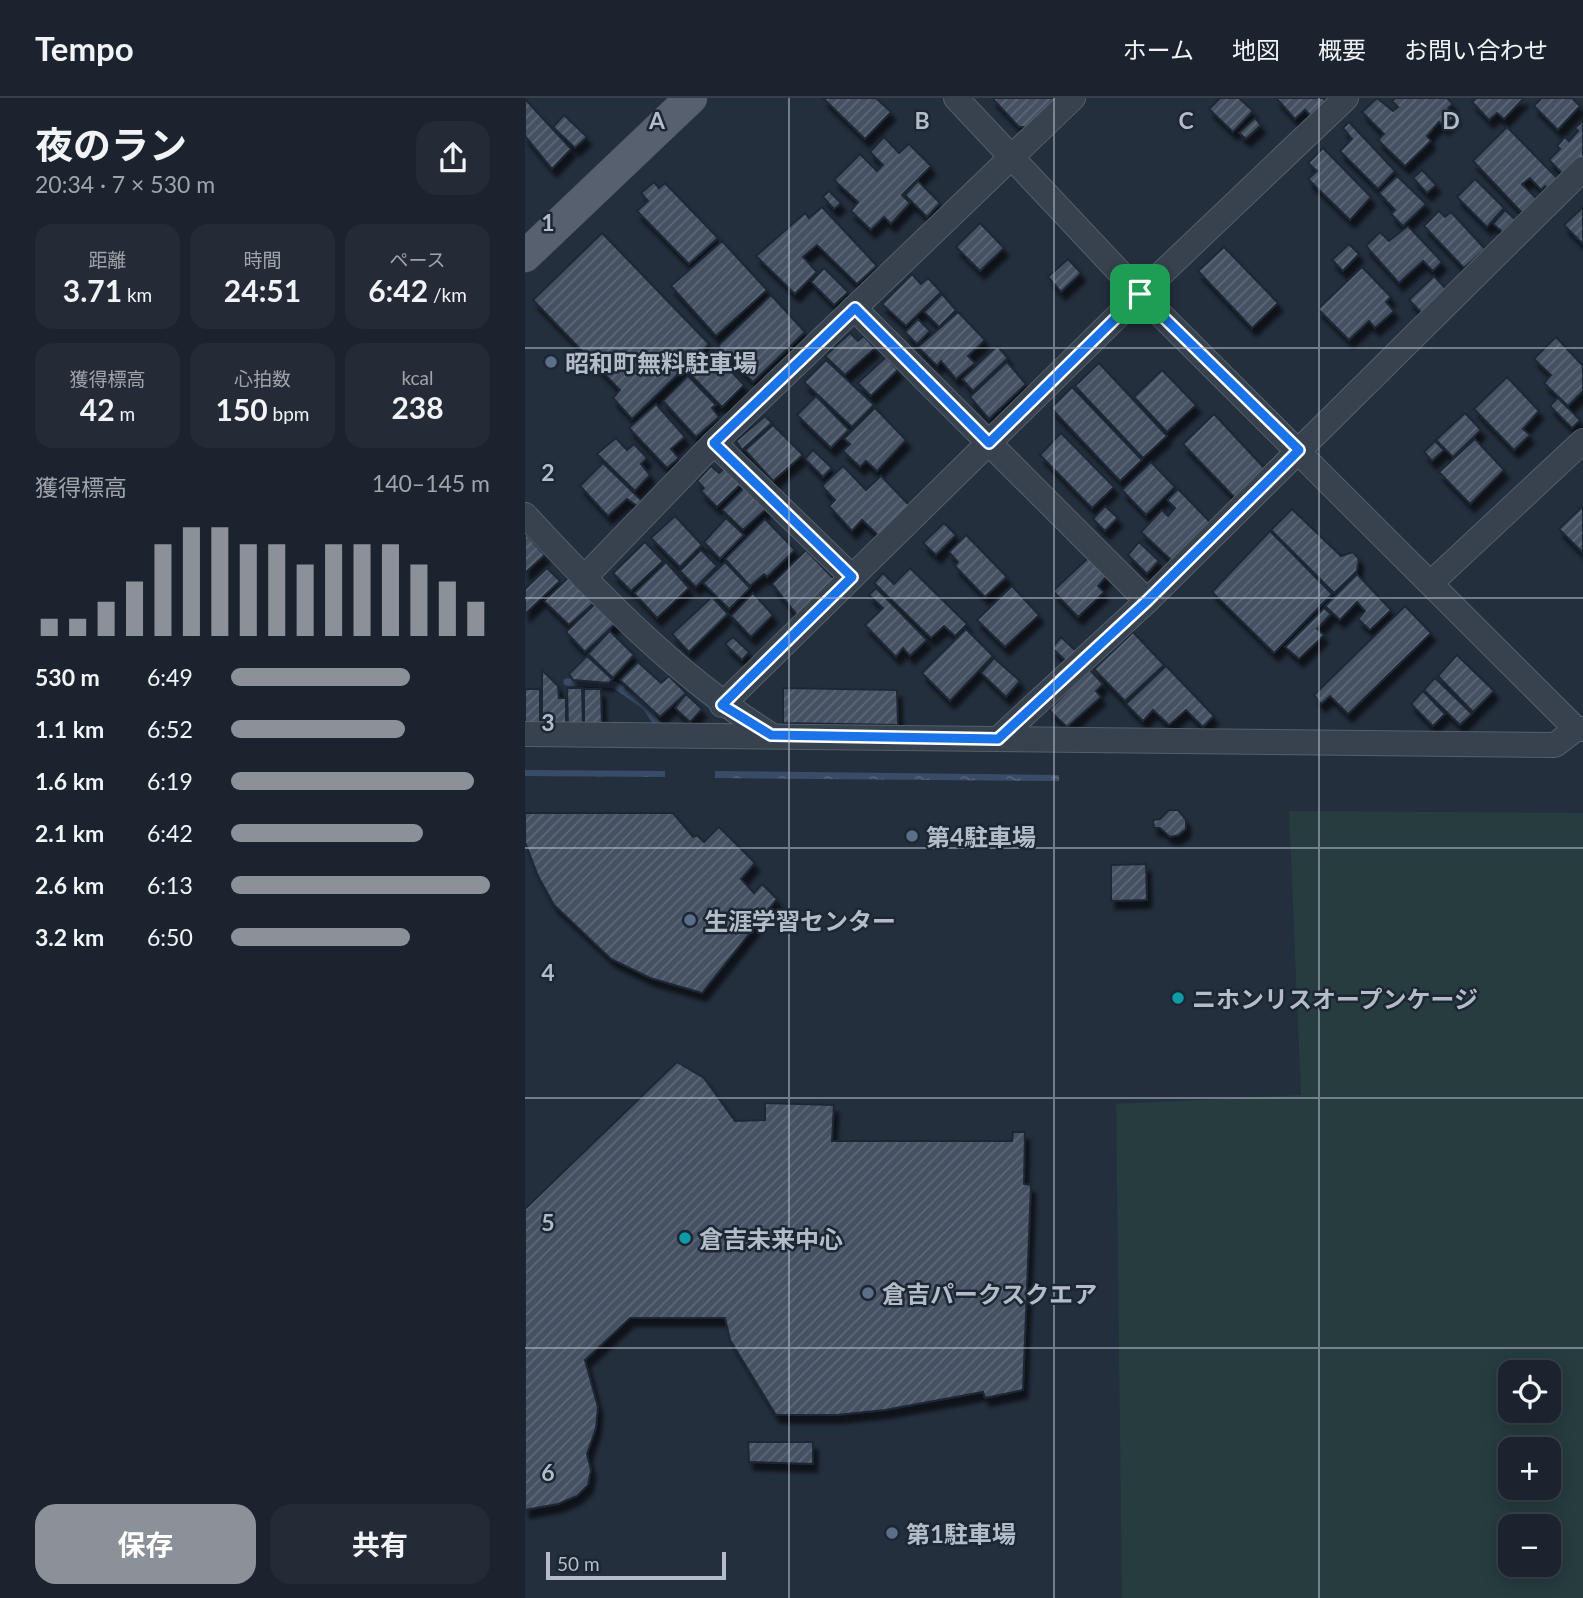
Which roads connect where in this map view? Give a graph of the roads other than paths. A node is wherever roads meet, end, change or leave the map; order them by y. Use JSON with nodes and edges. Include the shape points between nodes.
{"nodes":[{"id":1,"x":691,"y":98,"type":"edge"},
{"id":2,"x":955,"y":98,"type":"edge"},
{"id":3,"x":1073,"y":98,"type":"edge"},
{"id":4,"x":1346,"y":98,"type":"edge"},
{"id":5,"x":1012,"y":158,"type":"junction"},
{"id":6,"x":1583,"y":169,"type":"edge"},
{"id":7,"x":525,"y":256,"type":"edge"},
{"id":8,"x":1140,"y":294,"type":"junction"},
{"id":9,"x":855,"y":308,"type":"junction"},
{"id":10,"x":1583,"y":442,"type":"edge"},
{"id":11,"x":714,"y":443,"type":"junction"},
{"id":12,"x":989,"y":443,"type":"junction"},
{"id":13,"x":1299,"y":450,"type":"junction"},
{"id":14,"x":525,"y":515,"type":"edge"},
{"id":15,"x":852,"y":577,"type":"junction"},
{"id":16,"x":584,"y":578,"type":"junction"},
{"id":17,"x":1432,"y":582,"type":"junction"},
{"id":18,"x":1147,"y":601,"type":"junction"},
{"id":19,"x":722,"y":705,"type":"junction"},
{"id":20,"x":1580,"y":729,"type":"edge"},
{"id":21,"x":525,"y":734,"type":"edge"},
{"id":22,"x":771,"y":735,"type":"junction"},
{"id":23,"x":998,"y":739,"type":"junction"}],
"edges":[{"from":1,"to":7,"type":"main road"},
{"from":2,"to":5,"type":"street"},
{"from":3,"to":5,"type":"street"},
{"from":4,"to":8,"type":"street"},
{"from":5,"to":8,"type":"street"},
{"from":5,"to":9,"type":"street"},
{"from":6,"to":13,"type":"street"},
{"from":8,"to":12,"type":"street"},
{"from":8,"to":13,"type":"street"},
{"from":9,"to":11,"type":"street"},
{"from":9,"to":12,"type":"street"},
{"from":10,"to":17,"type":"street"},
{"from":11,"to":15,"type":"street"},
{"from":11,"to":16,"type":"street"},
{"from":12,"to":15,"type":"street"},
{"from":12,"to":18,"type":"street"},
{"from":13,"to":17,"type":"street"},
{"from":13,"to":18,"type":"street"},
{"from":14,"to":16,"type":"street"},
{"from":15,"to":19,"type":"street"},
{"from":16,"to":19,"type":"street"},
{"from":17,"to":20,"type":"street"},
{"from":18,"to":23,"type":"street"},
{"from":19,"to":22,"type":"street"},
{"from":20,"to":23,"type":"street","via":[[1555,746]]},
{"from":21,"to":22,"type":"street"},
{"from":22,"to":23,"type":"street"}]}
